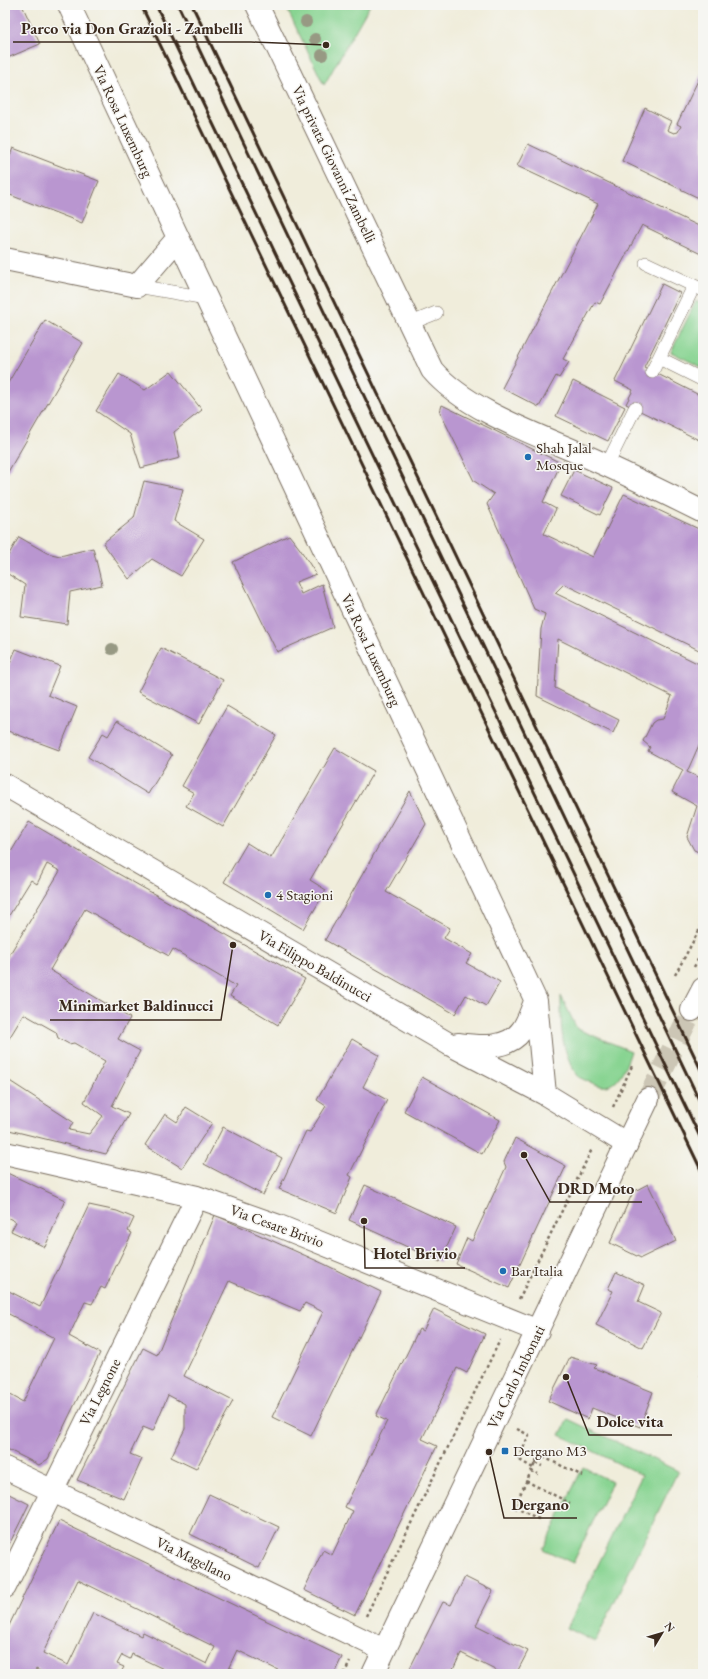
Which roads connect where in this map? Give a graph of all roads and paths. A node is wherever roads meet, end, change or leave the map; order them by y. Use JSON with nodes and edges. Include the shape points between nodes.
{"nodes":[{"id":1,"x":69,"y":5,"type":"edge"},
{"id":2,"x":257,"y":5,"type":"edge"},
{"id":3,"x":178,"y":238,"type":"junction"},
{"id":4,"x":5,"y":258,"type":"edge"},
{"id":5,"x":646,"y":263,"type":"dead end"},
{"id":6,"x":137,"y":286,"type":"junction"},
{"id":7,"x":698,"y":288,"type":"edge"},
{"id":8,"x":206,"y":298,"type":"junction"},
{"id":9,"x":436,"y":313,"type":"dead end"},
{"id":10,"x":411,"y":323,"type":"junction"},
{"id":11,"x":659,"y":358,"type":"junction"},
{"id":12,"x":652,"y":372,"type":"dead end"},
{"id":13,"x":703,"y":380,"type":"edge"},
{"id":14,"x":635,"y":408,"type":"dead end"},
{"id":15,"x":607,"y":465,"type":"junction"},
{"id":16,"x":703,"y":512,"type":"edge"},
{"id":17,"x":5,"y":785,"type":"edge"},
{"id":18,"x":703,"y":923,"type":"edge"},
{"id":19,"x":675,"y":975,"type":"dead end"},
{"id":20,"x":703,"y":989,"type":"edge"},
{"id":21,"x":536,"y":1001,"type":"junction"},
{"id":22,"x":692,"y":1010,"type":"tunnel mouth"},
{"id":23,"x":449,"y":1044,"type":"junction"},
{"id":24,"x":632,"y":1066,"type":"dead end"},
{"id":25,"x":545,"y":1094,"type":"junction"},
{"id":26,"x":648,"y":1099,"type":"tunnel mouth"},
{"id":27,"x":616,"y":1101,"type":"dead end"},
{"id":28,"x":627,"y":1144,"type":"junction"},
{"id":29,"x":593,"y":1147,"type":"dead end"},
{"id":30,"x":5,"y":1152,"type":"edge"},
{"id":31,"x":197,"y":1197,"type":"junction"},
{"id":32,"x":516,"y":1304,"type":"dead end"},
{"id":33,"x":538,"y":1331,"type":"junction"},
{"id":34,"x":501,"y":1338,"type":"dead end"},
{"id":35,"x":515,"y":1428,"type":"dead end"},
{"id":36,"x":535,"y":1463,"type":"junction"},
{"id":37,"x":542,"y":1466,"type":"dead end"},
{"id":38,"x":5,"y":1468,"type":"edge"},
{"id":39,"x":532,"y":1469,"type":"junction"},
{"id":40,"x":538,"y":1474,"type":"dead end"},
{"id":41,"x":583,"y":1476,"type":"dead end"},
{"id":42,"x":526,"y":1481,"type":"junction"},
{"id":43,"x":51,"y":1490,"type":"junction"},
{"id":44,"x":570,"y":1503,"type":"dead end"},
{"id":45,"x":539,"y":1519,"type":"dead end"},
{"id":46,"x":5,"y":1587,"type":"edge"},
{"id":47,"x":364,"y":1620,"type":"dead end"},
{"id":48,"x":384,"y":1650,"type":"junction"},
{"id":49,"x":373,"y":1674,"type":"edge"}],
"edges":[{"from":1,"to":3,"type":"street","name":"Via Rosa Luxemburg"},
{"from":2,"to":10,"type":"street","name":"Via privata Giovanni Zambelli"},
{"from":3,"to":6,"type":"street"},
{"from":3,"to":8,"type":"street","name":"Via Rosa Luxemburg"},
{"from":4,"to":6,"type":"street"},
{"from":5,"to":7,"type":"lane"},
{"from":6,"to":8,"type":"lane"},
{"from":7,"to":11,"type":"lane"},
{"from":8,"to":21,"type":"street","name":"Via Rosa Luxemburg"},
{"from":9,"to":10,"type":"lane"},
{"from":10,"to":15,"type":"street","name":"Via privata Giovanni Zambelli","via":[[432,370],[461,397],[486,411]]},
{"from":11,"to":12,"type":"lane"},
{"from":11,"to":13,"type":"lane"},
{"from":14,"to":15,"type":"lane"},
{"from":15,"to":16,"type":"street","name":"Via privata Giovanni Zambelli"},
{"from":17,"to":23,"type":"street","name":"Via Filippo Baldinucci"},
{"from":18,"to":19,"type":"path"},
{"from":20,"to":22,"type":"street"},
{"from":21,"to":23,"type":"street","via":[[522,1031],[506,1042],[485,1047]]},
{"from":21,"to":25,"type":"street","name":"Via Rosa Luxemburg"},
{"from":23,"to":25,"type":"street","name":"Via Filippo Baldinucci"},
{"from":24,"to":27,"type":"path"},
{"from":25,"to":28,"type":"street","name":"Via Filippo Baldinucci"},
{"from":26,"to":28,"type":"street","name":"Via Carlo Imbonati"},
{"from":28,"to":33,"type":"street","name":"Via Carlo Imbonati"},
{"from":29,"to":32,"type":"path"},
{"from":30,"to":31,"type":"street","name":"Via Cesare Brivio"},
{"from":31,"to":33,"type":"street","name":"Via Cesare Brivio","via":[[279,1226]]},
{"from":31,"to":43,"type":"street","name":"Via Legnone"},
{"from":33,"to":48,"type":"street","name":"Via Carlo Imbonati"},
{"from":34,"to":47,"type":"path"},
{"from":35,"to":39,"type":"path","via":[[529,1435],[518,1459]]},
{"from":36,"to":37,"type":"path"},
{"from":36,"to":39,"type":"path"},
{"from":36,"to":41,"type":"path","via":[[539,1455]]},
{"from":38,"to":43,"type":"street","name":"Via Magellano"},
{"from":39,"to":40,"type":"path"},
{"from":39,"to":42,"type":"path"},
{"from":42,"to":44,"type":"path"},
{"from":42,"to":45,"type":"path","via":[[514,1507]]},
{"from":43,"to":46,"type":"street","name":"Via Legnone"},
{"from":43,"to":48,"type":"street","name":"Via Magellano"},
{"from":48,"to":49,"type":"street","name":"Via Carlo Imbonati"}]}
